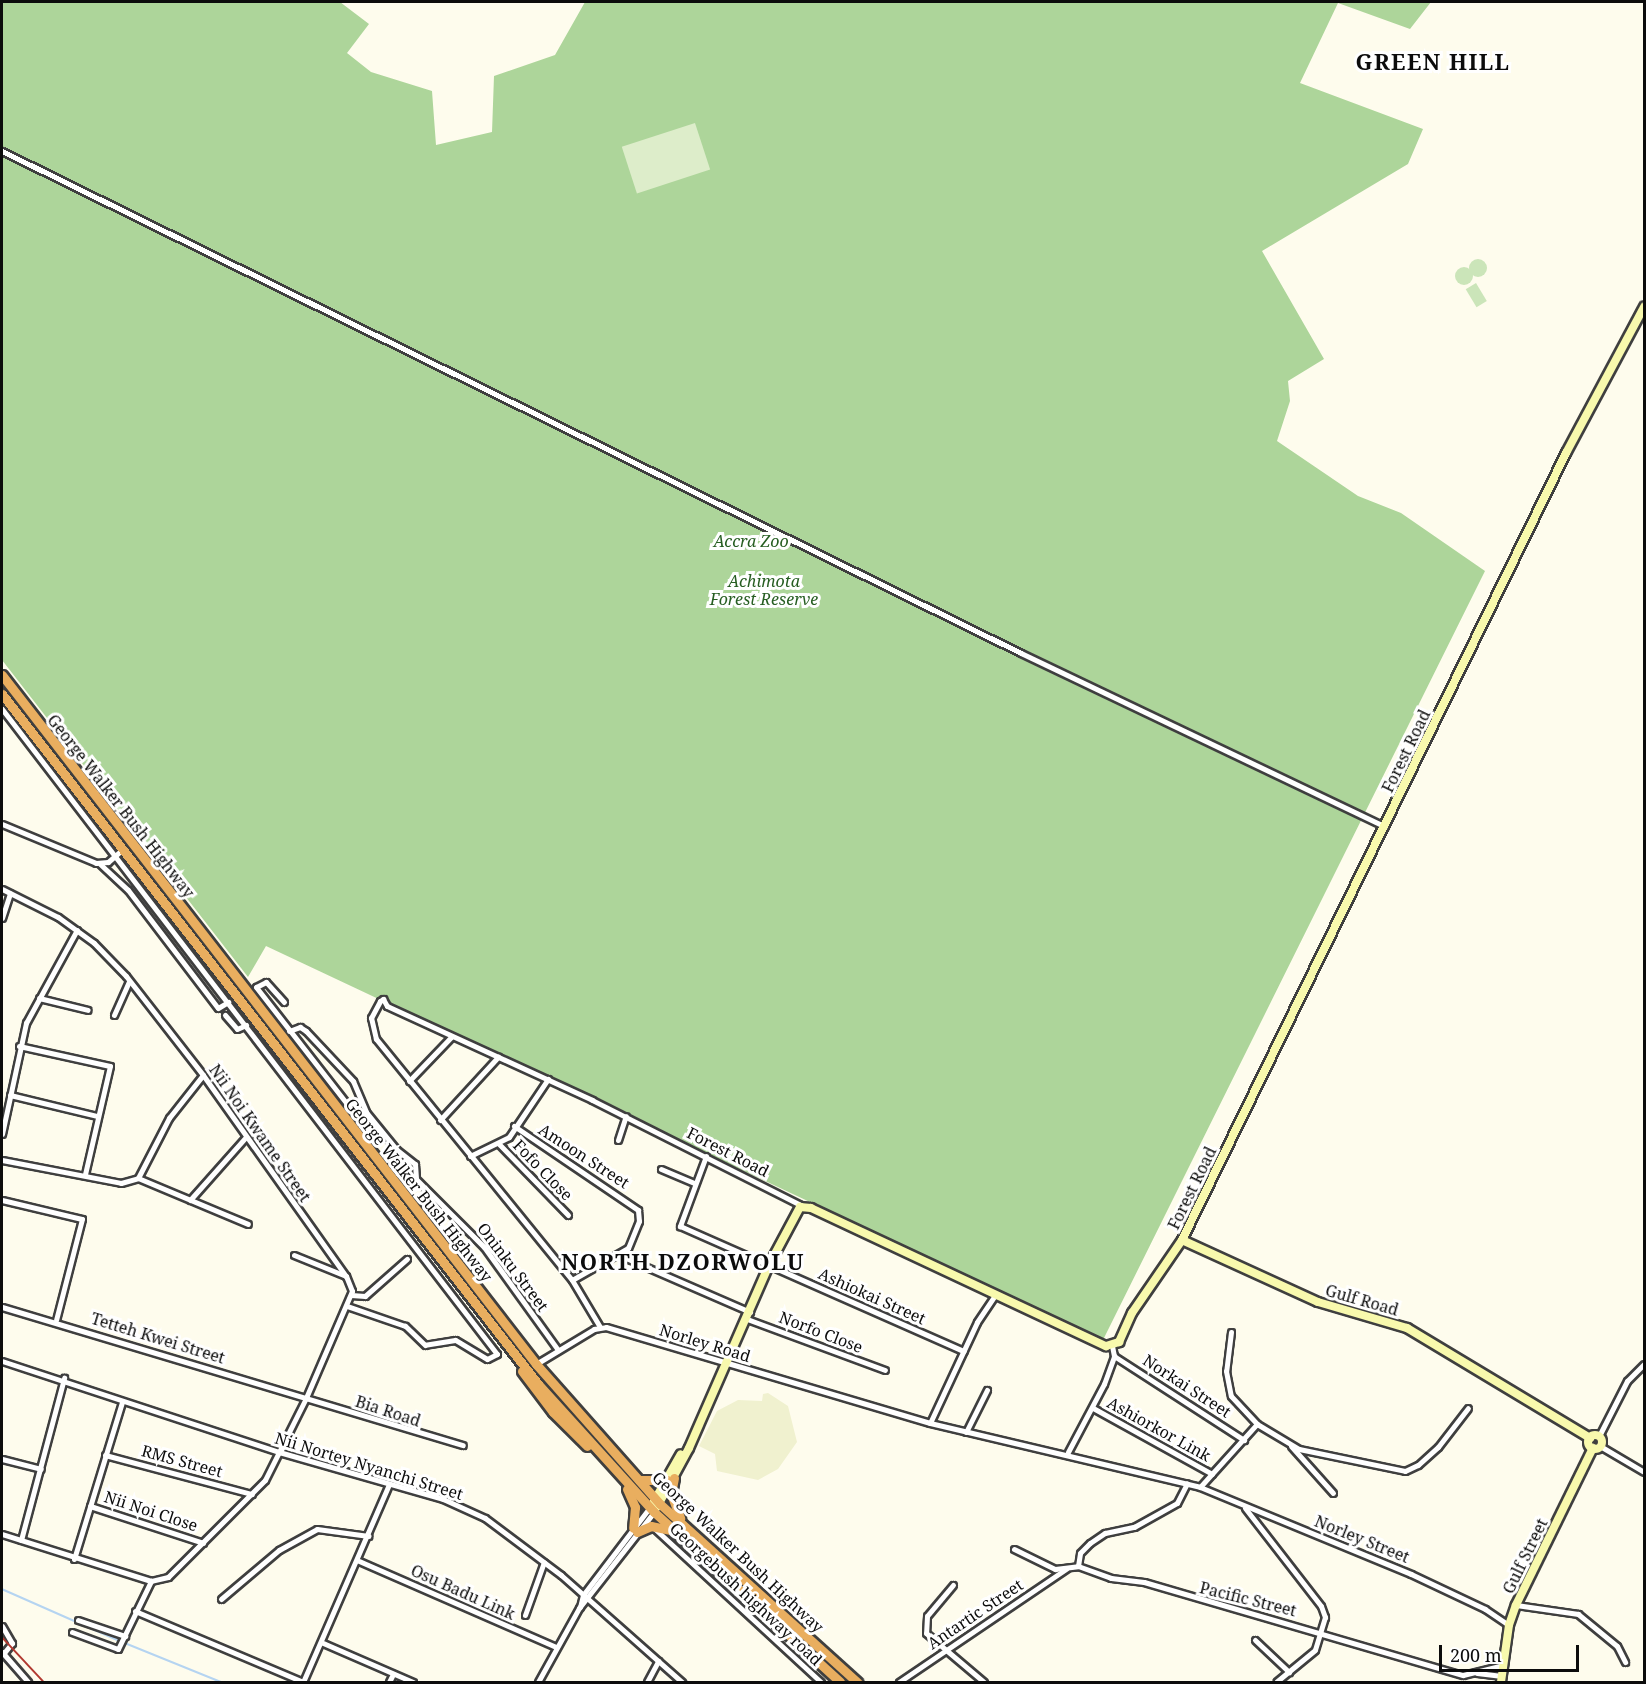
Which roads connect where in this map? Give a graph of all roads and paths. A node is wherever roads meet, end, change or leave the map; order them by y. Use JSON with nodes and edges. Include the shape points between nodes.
{"nodes":[{"id":1,"x":2,"y":151,"type":"edge"},
{"id":2,"x":1644,"y":307,"type":"edge"},
{"id":3,"x":2,"y":675,"type":"edge"},
{"id":4,"x":2,"y":694,"type":"edge"},
{"id":5,"x":2,"y":709,"type":"edge"},
{"id":6,"x":2,"y":824,"type":"edge"},
{"id":7,"x":1385,"y":827,"type":"junction"},
{"id":8,"x":123,"y":849,"type":"junction"},
{"id":9,"x":115,"y":856,"type":"junction"},
{"id":10,"x":100,"y":864,"type":"junction"},
{"id":11,"x":2,"y":889,"type":"edge"},
{"id":12,"x":10,"y":892,"type":"junction"},
{"id":13,"x":2,"y":918,"type":"edge"},
{"id":14,"x":77,"y":930,"type":"junction"},
{"id":15,"x":200,"y":966,"type":"junction"},
{"id":16,"x":191,"y":974,"type":"junction"},
{"id":17,"x":129,"y":981,"type":"junction"},
{"id":18,"x":39,"y":998,"type":"junction"},
{"id":19,"x":228,"y":1002,"type":"junction"},
{"id":20,"x":284,"y":1002,"type":"dead end"},
{"id":21,"x":88,"y":1010,"type":"dead end"},
{"id":22,"x":114,"y":1015,"type":"dead end"},
{"id":23,"x":225,"y":1015,"type":"dead end"},
{"id":24,"x":246,"y":1024,"type":"junction"},
{"id":25,"x":289,"y":1031,"type":"junction"},
{"id":26,"x":451,"y":1037,"type":"junction"},
{"id":27,"x":19,"y":1046,"type":"junction"},
{"id":28,"x":498,"y":1057,"type":"junction"},
{"id":29,"x":203,"y":1075,"type":"junction"},
{"id":30,"x":548,"y":1079,"type":"junction"},
{"id":31,"x":409,"y":1081,"type":"junction"},
{"id":32,"x":10,"y":1095,"type":"junction"},
{"id":33,"x":366,"y":1112,"type":"junction"},
{"id":34,"x":97,"y":1116,"type":"junction"},
{"id":35,"x":626,"y":1116,"type":"junction"},
{"id":36,"x":358,"y":1118,"type":"junction"},
{"id":37,"x":440,"y":1119,"type":"junction"},
{"id":38,"x":349,"y":1125,"type":"junction"},
{"id":39,"x":514,"y":1126,"type":"junction"},
{"id":40,"x":2,"y":1134,"type":"edge"},
{"id":41,"x":246,"y":1137,"type":"junction"},
{"id":42,"x":618,"y":1140,"type":"dead end"},
{"id":43,"x":499,"y":1144,"type":"junction"},
{"id":44,"x":470,"y":1156,"type":"junction"},
{"id":45,"x":706,"y":1156,"type":"junction"},
{"id":46,"x":2,"y":1160,"type":"edge"},
{"id":47,"x":661,"y":1169,"type":"dead end"},
{"id":48,"x":85,"y":1174,"type":"junction"},
{"id":49,"x":138,"y":1178,"type":"junction"},
{"id":50,"x":694,"y":1183,"type":"junction"},
{"id":51,"x":2,"y":1200,"type":"edge"},
{"id":52,"x":190,"y":1200,"type":"junction"},
{"id":53,"x":803,"y":1206,"type":"junction"},
{"id":54,"x":568,"y":1215,"type":"dead end"},
{"id":55,"x":248,"y":1224,"type":"dead end"},
{"id":56,"x":1182,"y":1240,"type":"junction"},
{"id":57,"x":294,"y":1255,"type":"dead end"},
{"id":58,"x":619,"y":1255,"type":"junction"},
{"id":59,"x":407,"y":1258,"type":"dead end"},
{"id":60,"x":769,"y":1265,"type":"junction"},
{"id":61,"x":346,"y":1276,"type":"junction"},
{"id":62,"x":572,"y":1281,"type":"junction"},
{"id":63,"x":351,"y":1294,"type":"junction"},
{"id":64,"x":995,"y":1295,"type":"junction"},
{"id":65,"x":347,"y":1306,"type":"junction"},
{"id":66,"x":2,"y":1307,"type":"edge"},
{"id":67,"x":749,"y":1315,"type":"junction"},
{"id":68,"x":56,"y":1320,"type":"junction"},
{"id":69,"x":600,"y":1327,"type":"junction"},
{"id":70,"x":1231,"y":1332,"type":"dead end"},
{"id":71,"x":1112,"y":1346,"type":"junction"},
{"id":72,"x":558,"y":1350,"type":"junction"},
{"id":73,"x":964,"y":1351,"type":"junction"},
{"id":74,"x":1114,"y":1356,"type":"junction"},
{"id":75,"x":2,"y":1361,"type":"edge"},
{"id":76,"x":726,"y":1363,"type":"junction"},
{"id":77,"x":536,"y":1364,"type":"junction"},
{"id":78,"x":1644,"y":1364,"type":"edge"},
{"id":79,"x":885,"y":1370,"type":"dead end"},
{"id":80,"x":64,"y":1378,"type":"junction"},
{"id":81,"x":987,"y":1390,"type":"dead end"},
{"id":82,"x":306,"y":1398,"type":"junction"},
{"id":83,"x":122,"y":1402,"type":"junction"},
{"id":84,"x":1093,"y":1408,"type":"junction"},
{"id":85,"x":1468,"y":1408,"type":"dead end"},
{"id":86,"x":930,"y":1423,"type":"junction"},
{"id":87,"x":1257,"y":1424,"type":"junction"},
{"id":88,"x":966,"y":1432,"type":"junction"},
{"id":89,"x":1599,"y":1436,"type":"junction"},
{"id":90,"x":1590,"y":1438,"type":"junction"},
{"id":91,"x":1244,"y":1440,"type":"junction"},
{"id":92,"x":463,"y":1445,"type":"dead end"},
{"id":93,"x":1291,"y":1445,"type":"junction"},
{"id":94,"x":1597,"y":1447,"type":"junction"},
{"id":95,"x":279,"y":1452,"type":"junction"},
{"id":96,"x":1068,"y":1452,"type":"junction"},
{"id":97,"x":105,"y":1455,"type":"junction"},
{"id":98,"x":2,"y":1459,"type":"edge"},
{"id":99,"x":40,"y":1469,"type":"junction"},
{"id":100,"x":1644,"y":1473,"type":"edge"},
{"id":101,"x":618,"y":1474,"type":"junction"},
{"id":102,"x":1212,"y":1474,"type":"junction"},
{"id":103,"x":671,"y":1479,"type":"junction"},
{"id":104,"x":639,"y":1480,"type":"junction"},
{"id":105,"x":1187,"y":1483,"type":"junction"},
{"id":106,"x":389,"y":1484,"type":"junction"},
{"id":107,"x":1200,"y":1487,"type":"junction"},
{"id":108,"x":1333,"y":1493,"type":"dead end"},
{"id":109,"x":252,"y":1494,"type":"junction"},
{"id":110,"x":1241,"y":1504,"type":"junction"},
{"id":111,"x":90,"y":1506,"type":"junction"},
{"id":112,"x":655,"y":1506,"type":"junction"},
{"id":113,"x":651,"y":1526,"type":"junction"},
{"id":114,"x":635,"y":1530,"type":"junction"},
{"id":115,"x":688,"y":1530,"type":"junction"},
{"id":116,"x":675,"y":1531,"type":"junction"},
{"id":117,"x":2,"y":1534,"type":"edge"},
{"id":118,"x":369,"y":1536,"type":"junction"},
{"id":119,"x":21,"y":1540,"type":"junction"},
{"id":120,"x":203,"y":1543,"type":"junction"},
{"id":121,"x":1014,"y":1549,"type":"dead end"},
{"id":122,"x":74,"y":1559,"type":"junction"},
{"id":123,"x":359,"y":1561,"type":"junction"},
{"id":124,"x":544,"y":1562,"type":"junction"},
{"id":125,"x":1078,"y":1566,"type":"junction"},
{"id":126,"x":1067,"y":1568,"type":"junction"},
{"id":127,"x":151,"y":1581,"type":"junction"},
{"id":128,"x":953,"y":1585,"type":"dead end"},
{"id":129,"x":583,"y":1595,"type":"junction"},
{"id":130,"x":221,"y":1599,"type":"dead end"},
{"id":131,"x":588,"y":1599,"type":"junction"},
{"id":132,"x":1516,"y":1605,"type":"junction"},
{"id":133,"x":579,"y":1608,"type":"junction"},
{"id":134,"x":135,"y":1611,"type":"junction"},
{"id":135,"x":525,"y":1615,"type":"dead end"},
{"id":136,"x":78,"y":1620,"type":"dead end"},
{"id":137,"x":1509,"y":1625,"type":"junction"},
{"id":138,"x":2,"y":1626,"type":"edge"},
{"id":139,"x":72,"y":1632,"type":"dead end"},
{"id":140,"x":1323,"y":1633,"type":"junction"},
{"id":141,"x":1255,"y":1640,"type":"dead end"},
{"id":142,"x":122,"y":1641,"type":"junction"},
{"id":143,"x":322,"y":1643,"type":"junction"},
{"id":144,"x":556,"y":1647,"type":"junction"},
{"id":145,"x":947,"y":1650,"type":"junction"},
{"id":146,"x":2,"y":1653,"type":"edge"},
{"id":147,"x":658,"y":1661,"type":"junction"},
{"id":148,"x":1625,"y":1662,"type":"dead end"},
{"id":149,"x":1503,"y":1665,"type":"junction"},
{"id":150,"x":1289,"y":1672,"type":"junction"},
{"id":151,"x":1477,"y":1673,"type":"junction"},
{"id":152,"x":393,"y":1674,"type":"junction"},
{"id":153,"x":1502,"y":1679,"type":"edge"},
{"id":154,"x":303,"y":1682,"type":"edge"},
{"id":155,"x":28,"y":1683,"type":"edge"},
{"id":156,"x":389,"y":1683,"type":"edge"},
{"id":157,"x":413,"y":1683,"type":"edge"},
{"id":158,"x":538,"y":1683,"type":"edge"},
{"id":159,"x":647,"y":1683,"type":"edge"},
{"id":160,"x":682,"y":1683,"type":"edge"},
{"id":161,"x":821,"y":1683,"type":"edge"},
{"id":162,"x":840,"y":1683,"type":"edge"},
{"id":163,"x":857,"y":1683,"type":"edge"},
{"id":164,"x":899,"y":1683,"type":"edge"},
{"id":165,"x":984,"y":1683,"type":"edge"},
{"id":166,"x":1276,"y":1683,"type":"edge"}],
"edges":[{"from":1,"to":7,"type":"street","via":[[1021,653]]},
{"from":2,"to":7,"type":"main road","name":"Forest Road","via":[[1566,453]]},
{"from":3,"to":38,"type":"highway","name":"George Walker Bush Highway"},
{"from":4,"to":8,"type":"highway","name":"George Walker Bush Highway"},
{"from":5,"to":9,"type":"street"},
{"from":6,"to":10,"type":"street"},
{"from":7,"to":56,"type":"main road","name":"Forest Road"},
{"from":8,"to":9,"type":"street"},
{"from":8,"to":101,"type":"highway","name":"George Walker Bush Highway","via":[[509,1348],[524,1376],[553,1412]]},
{"from":9,"to":10,"type":"street"},
{"from":9,"to":15,"type":"street"},
{"from":10,"to":16,"type":"street","via":[[128,890]]},
{"from":11,"to":12,"type":"street","name":"Nii Noi Kwame Street"},
{"from":12,"to":13,"type":"street"},
{"from":12,"to":14,"type":"street","name":"Nii Noi Kwame Street","via":[[43,907]]},
{"from":14,"to":17,"type":"street","name":"Nii Noi Kwame Street"},
{"from":14,"to":18,"type":"street"},
{"from":15,"to":16,"type":"street"},
{"from":15,"to":19,"type":"street"},
{"from":16,"to":19,"type":"street","via":[[218,1008]]},
{"from":17,"to":22,"type":"street"},
{"from":17,"to":29,"type":"street","name":"Nii Noi Kwame Street"},
{"from":18,"to":21,"type":"street"},
{"from":18,"to":27,"type":"street"},
{"from":19,"to":24,"type":"street"},
{"from":20,"to":25,"type":"street","via":[[266,982],[256,987]]},
{"from":23,"to":24,"type":"street","via":[[237,1029]]},
{"from":24,"to":65,"type":"street","via":[[497,1354],[487,1359],[455,1340],[425,1345],[397,1321]]},
{"from":25,"to":33,"type":"street","name":"Oninku Street","via":[[300,1027],[306,1031],[340,1065],[353,1081]]},
{"from":25,"to":36,"type":"street"},
{"from":26,"to":28,"type":"street","name":"Forest Road"},
{"from":26,"to":31,"type":"street"},
{"from":26,"to":31,"type":"street","name":"Forest Road","via":[[387,1006],[383,999],[373,1011],[373,1034]]},
{"from":27,"to":32,"type":"street"},
{"from":27,"to":34,"type":"street","via":[[110,1066]]},
{"from":28,"to":30,"type":"street","name":"Forest Road"},
{"from":28,"to":37,"type":"street"},
{"from":29,"to":41,"type":"street","name":"Nii Noi Kwame Street"},
{"from":29,"to":49,"type":"street","via":[[169,1118]]},
{"from":30,"to":35,"type":"street","name":"Forest Road"},
{"from":30,"to":39,"type":"street"},
{"from":31,"to":37,"type":"street"},
{"from":32,"to":34,"type":"street"},
{"from":32,"to":40,"type":"street"},
{"from":33,"to":36,"type":"street"},
{"from":33,"to":72,"type":"street","name":"Oninku Street","via":[[397,1150],[413,1161],[414,1176],[484,1247]]},
{"from":34,"to":48,"type":"street"},
{"from":35,"to":42,"type":"street"},
{"from":35,"to":45,"type":"street","name":"Forest Road"},
{"from":36,"to":38,"type":"street"},
{"from":37,"to":44,"type":"street"},
{"from":38,"to":77,"type":"highway","name":"George Walker Bush Highway"},
{"from":39,"to":43,"type":"street","via":[[509,1137]]},
{"from":39,"to":58,"type":"street","name":"Amoon Street","via":[[639,1210],[632,1240]]},
{"from":41,"to":52,"type":"street"},
{"from":41,"to":61,"type":"street","name":"Nii Noi Kwame Street"},
{"from":43,"to":44,"type":"street"},
{"from":43,"to":54,"type":"street","name":"Fofo Close"},
{"from":44,"to":62,"type":"street"},
{"from":45,"to":50,"type":"street"},
{"from":45,"to":53,"type":"street","name":"Forest Road"},
{"from":46,"to":48,"type":"street"},
{"from":47,"to":50,"type":"street"},
{"from":48,"to":49,"type":"street","via":[[121,1183]]},
{"from":49,"to":52,"type":"street"},
{"from":50,"to":60,"type":"street","name":"Ashiokai Street","via":[[680,1226]]},
{"from":51,"to":68,"type":"street","via":[[82,1219]]},
{"from":52,"to":55,"type":"street"},
{"from":53,"to":60,"type":"main road","via":[[794,1215]]},
{"from":53,"to":64,"type":"main road","name":"Forest Road"},
{"from":56,"to":71,"type":"main road","name":"Forest Road","via":[[1132,1313],[1119,1342]]},
{"from":56,"to":90,"type":"main road","name":"Gulf Road","via":[[1318,1302],[1407,1328]]},
{"from":57,"to":61,"type":"street"},
{"from":58,"to":62,"type":"street"},
{"from":58,"to":67,"type":"street","name":"Norfo Close"},
{"from":59,"to":63,"type":"street","via":[[365,1296]]},
{"from":60,"to":67,"type":"main road"},
{"from":60,"to":73,"type":"street","name":"Ashiokai Street"},
{"from":61,"to":63,"type":"street","name":"Nii Noi Kwame Street"},
{"from":62,"to":69,"type":"street"},
{"from":63,"to":65,"type":"street"},
{"from":64,"to":71,"type":"main road","name":"Forest Road"},
{"from":64,"to":73,"type":"street"},
{"from":65,"to":82,"type":"street"},
{"from":66,"to":68,"type":"street","name":"Tetteh Kwei Street"},
{"from":67,"to":76,"type":"main road"},
{"from":67,"to":79,"type":"street","name":"Norfo Close"},
{"from":68,"to":82,"type":"street","name":"Tetteh Kwei Street"},
{"from":69,"to":72,"type":"street"},
{"from":69,"to":76,"type":"street","name":"Norley Road"},
{"from":70,"to":87,"type":"street","via":[[1227,1384],[1239,1408]]},
{"from":71,"to":74,"type":"street"},
{"from":72,"to":77,"type":"street"},
{"from":73,"to":86,"type":"street"},
{"from":74,"to":84,"type":"street"},
{"from":74,"to":91,"type":"street","name":"Norkai Street"},
{"from":75,"to":80,"type":"street","name":"Nii Nortey Nyanchi Street"},
{"from":76,"to":86,"type":"street","name":"Norley Road"},
{"from":76,"to":103,"type":"main road"},
{"from":77,"to":104,"type":"highway","name":"George Walker Bush Highway"},
{"from":78,"to":89,"type":"street","via":[[1627,1381]]},
{"from":80,"to":83,"type":"street","name":"Nii Nortey Nyanchi Street"},
{"from":80,"to":99,"type":"street"},
{"from":81,"to":88,"type":"street"},
{"from":82,"to":92,"type":"street","name":"Bia Road"},
{"from":82,"to":95,"type":"street"},
{"from":83,"to":95,"type":"street","name":"Nii Nortey Nyanchi Street"},
{"from":83,"to":97,"type":"street"},
{"from":84,"to":96,"type":"street"},
{"from":84,"to":102,"type":"street","name":"Ashiorkor Link"},
{"from":85,"to":93,"type":"street","via":[[1438,1447],[1418,1466],[1405,1471],[1349,1462]]},
{"from":86,"to":88,"type":"street","name":"Norley Road"},
{"from":87,"to":91,"type":"street"},
{"from":87,"to":93,"type":"street"},
{"from":88,"to":96,"type":"street","name":"Norley Road"},
{"from":89,"to":90,"type":"main road"},
{"from":89,"to":94,"type":"main road"},
{"from":90,"to":94,"type":"main road"},
{"from":91,"to":102,"type":"street"},
{"from":93,"to":108,"type":"street"},
{"from":94,"to":100,"type":"street"},
{"from":94,"to":132,"type":"main road","name":"Gulf Street"},
{"from":95,"to":106,"type":"street","name":"Nii Nortey Nyanchi Street"},
{"from":95,"to":109,"type":"street","via":[[265,1480]]},
{"from":96,"to":105,"type":"street","name":"Norley Road"},
{"from":97,"to":109,"type":"street","name":"RMS Street"},
{"from":97,"to":111,"type":"street"},
{"from":98,"to":99,"type":"street"},
{"from":99,"to":119,"type":"street"},
{"from":101,"to":112,"type":"highway","name":"George Walker Bush Highway"},
{"from":101,"to":114,"type":"highway","via":[[635,1507]]},
{"from":102,"to":107,"type":"street"},
{"from":103,"to":104,"type":"highway"},
{"from":103,"to":112,"type":"main road"},
{"from":103,"to":115,"type":"highway","via":[[672,1504]]},
{"from":104,"to":112,"type":"highway","name":"George Walker Bush Highway"},
{"from":105,"to":107,"type":"street","name":"Norley Road"},
{"from":105,"to":125,"type":"street","via":[[1177,1503],[1134,1527],[1105,1533],[1090,1543],[1080,1553]]},
{"from":106,"to":118,"type":"street"},
{"from":106,"to":124,"type":"street","name":"Nii Nortey Nyanchi Street","via":[[443,1499],[485,1518]]},
{"from":107,"to":110,"type":"street","name":"Norley Street"},
{"from":109,"to":120,"type":"street"},
{"from":110,"to":137,"type":"street","name":"Norley Street","via":[[1411,1574],[1485,1609]]},
{"from":110,"to":140,"type":"street","via":[[1321,1606],[1325,1617]]},
{"from":111,"to":120,"type":"street","name":"Nii Noi Close"},
{"from":111,"to":122,"type":"street"},
{"from":112,"to":114,"type":"street"},
{"from":112,"to":115,"type":"highway","name":"George Walker Bush Highway"},
{"from":112,"to":116,"type":"highway","name":"George Walker Bush Highway"},
{"from":113,"to":114,"type":"highway"},
{"from":113,"to":116,"type":"highway"},
{"from":113,"to":161,"type":"street","name":"Georgebush highway road"},
{"from":114,"to":129,"type":"street"},
{"from":114,"to":131,"type":"street"},
{"from":115,"to":163,"type":"highway","name":"George Walker Bush Highway","via":[[741,1570]]},
{"from":116,"to":162,"type":"highway","name":"George Walker Bush Highway"},
{"from":117,"to":119,"type":"street"},
{"from":118,"to":123,"type":"street"},
{"from":118,"to":130,"type":"street","via":[[317,1529],[279,1550]]},
{"from":119,"to":122,"type":"street"},
{"from":120,"to":127,"type":"street","via":[[168,1578]]},
{"from":121,"to":126,"type":"street","name":"Pacific Street","via":[[1055,1569]]},
{"from":122,"to":127,"type":"street"},
{"from":123,"to":143,"type":"street"},
{"from":123,"to":144,"type":"street","name":"Osu Badu Link"},
{"from":124,"to":129,"type":"street","name":"Nii Nortey Nyanchi Street"},
{"from":124,"to":135,"type":"street"},
{"from":125,"to":126,"type":"street","name":"Pacific Street"},
{"from":125,"to":140,"type":"street","name":"Pacific Street"},
{"from":126,"to":145,"type":"street","name":"Antartic Street"},
{"from":127,"to":134,"type":"street"},
{"from":128,"to":145,"type":"street","via":[[925,1622],[928,1636]]},
{"from":129,"to":131,"type":"street","name":"Nii Nortey Nyanchi Street"},
{"from":129,"to":133,"type":"street"},
{"from":131,"to":133,"type":"street"},
{"from":131,"to":147,"type":"street","name":"Nii Nortey Nyanchi Street"},
{"from":132,"to":137,"type":"main road","name":"Gulf Street"},
{"from":132,"to":148,"type":"street","via":[[1578,1614],[1617,1646]]},
{"from":133,"to":144,"type":"street"},
{"from":134,"to":142,"type":"street"},
{"from":134,"to":154,"type":"street"},
{"from":136,"to":142,"type":"street"},
{"from":137,"to":149,"type":"main road","name":"Gulf Street"},
{"from":138,"to":146,"type":"street","via":[[12,1643]]},
{"from":139,"to":142,"type":"street","via":[[106,1646]]},
{"from":140,"to":150,"type":"street","via":[[1315,1650]]},
{"from":140,"to":151,"type":"street","name":"Pacific Street","via":[[1463,1675]]},
{"from":141,"to":150,"type":"street"},
{"from":143,"to":152,"type":"street"},
{"from":143,"to":154,"type":"street"},
{"from":144,"to":158,"type":"street"},
{"from":145,"to":164,"type":"street","name":"Antartic Street"},
{"from":145,"to":165,"type":"street"},
{"from":146,"to":155,"type":"street"},
{"from":147,"to":159,"type":"street"},
{"from":147,"to":160,"type":"street","name":"Nii Nortey Nyanchi Street"},
{"from":149,"to":151,"type":"street","name":"Pacific Street"},
{"from":149,"to":153,"type":"main road","name":"Gulf Street"},
{"from":150,"to":166,"type":"street"},
{"from":151,"to":153,"type":"street","name":"Pacific Street"},
{"from":152,"to":156,"type":"street"},
{"from":152,"to":157,"type":"street"}]}
